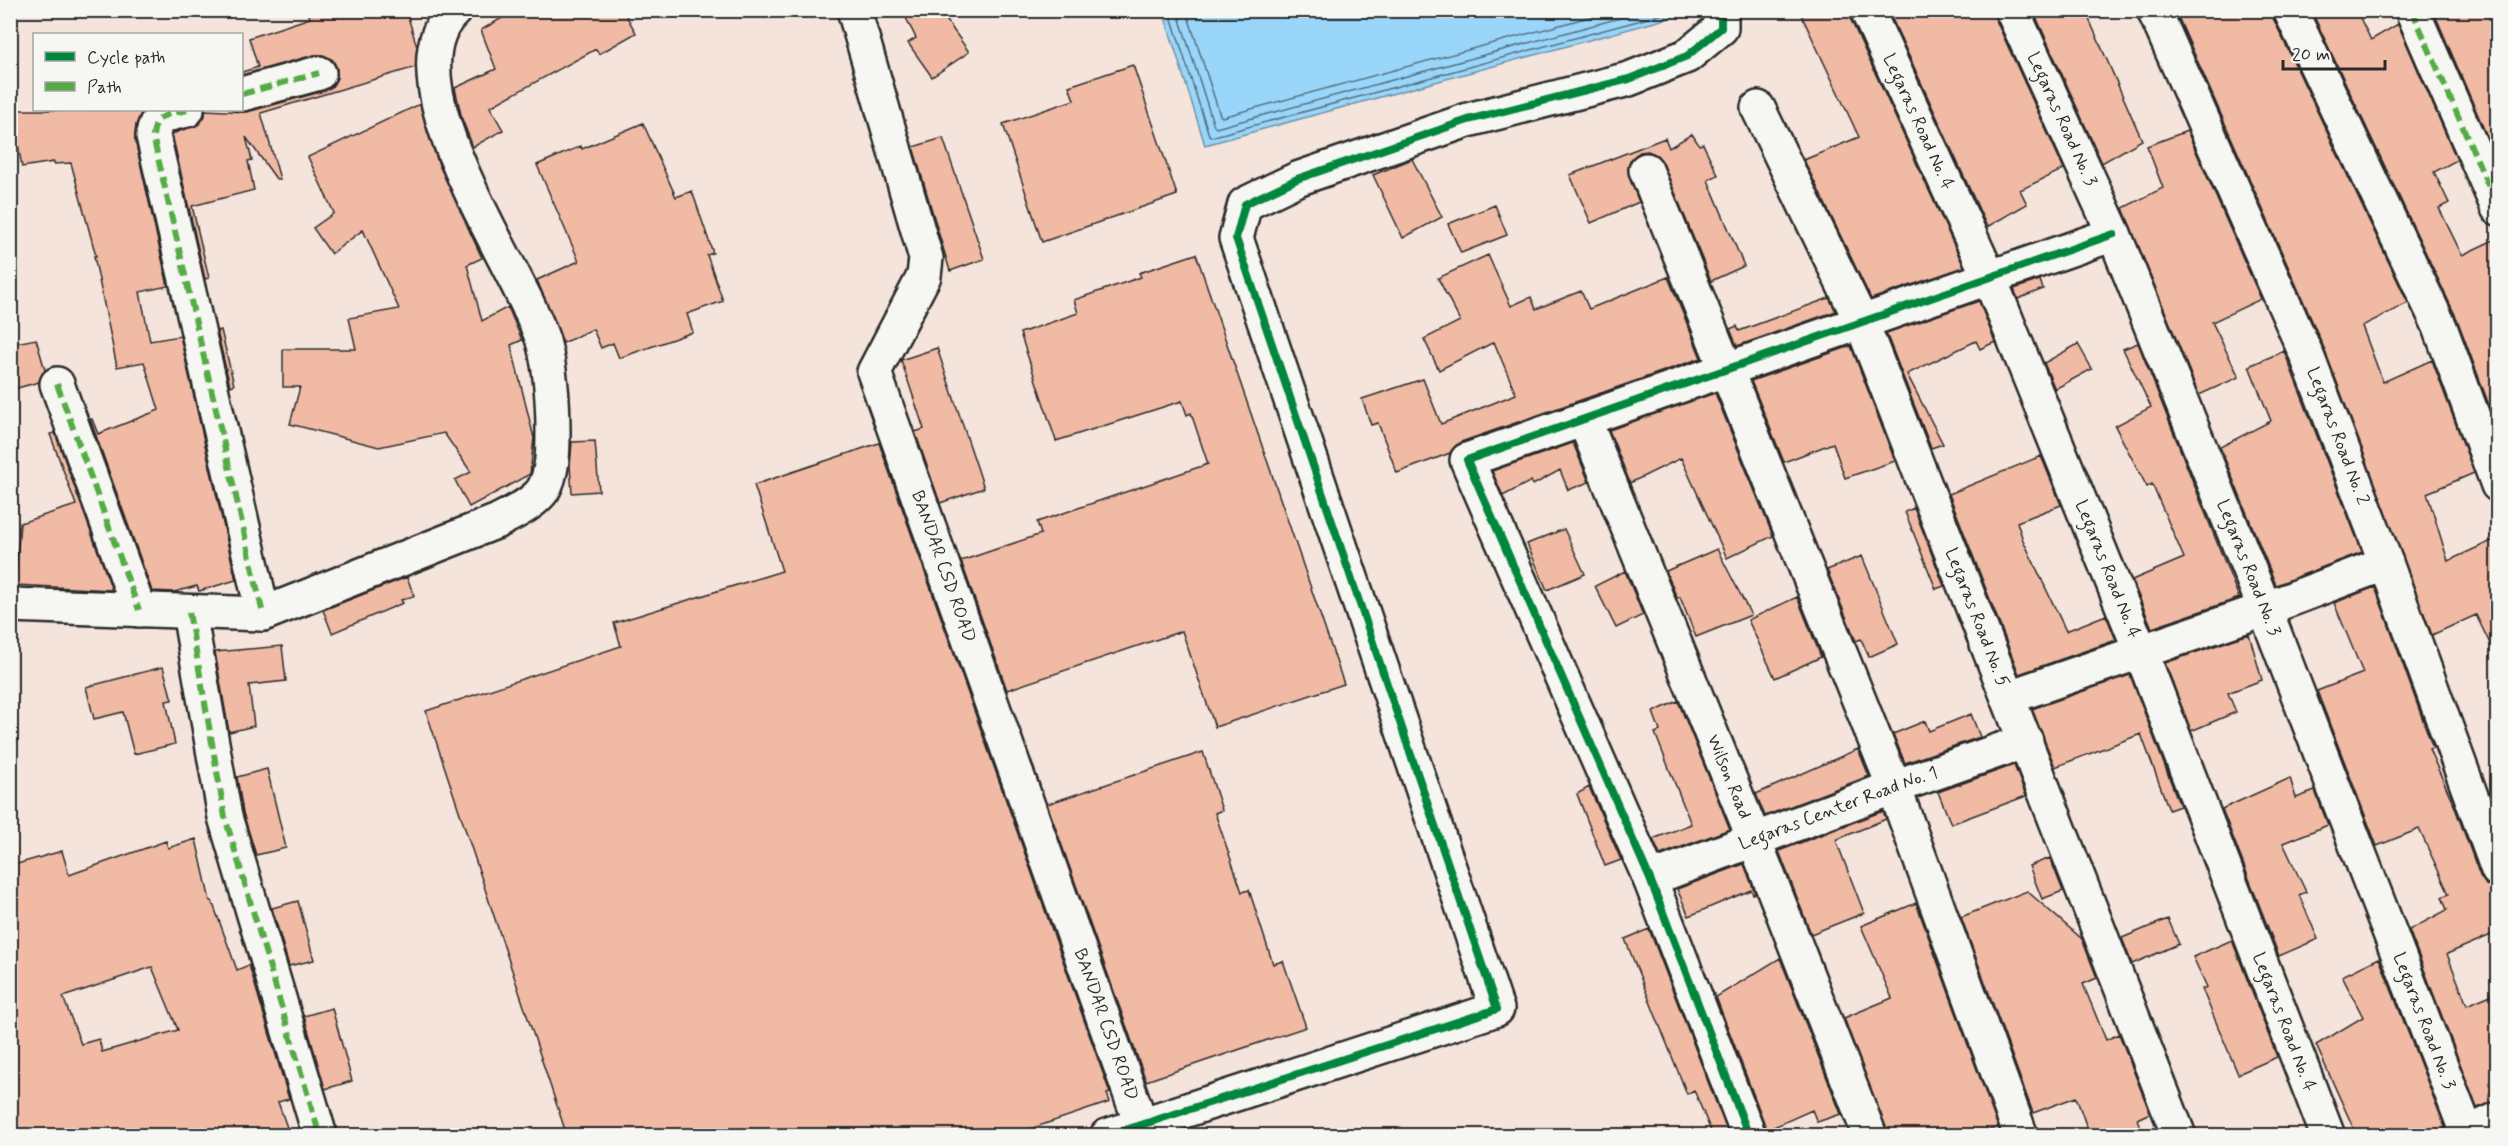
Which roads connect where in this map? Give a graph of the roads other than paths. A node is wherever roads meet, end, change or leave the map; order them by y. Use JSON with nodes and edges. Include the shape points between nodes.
{"nodes":[{"id":1,"x":455,"y":10,"type":"edge"},
{"id":2,"x":854,"y":10,"type":"edge"},
{"id":3,"x":1721,"y":10,"type":"edge"},
{"id":4,"x":1867,"y":10,"type":"edge"},
{"id":5,"x":2012,"y":10,"type":"edge"},
{"id":6,"x":2154,"y":10,"type":"edge"},
{"id":7,"x":2290,"y":10,"type":"edge"},
{"id":8,"x":2412,"y":10,"type":"edge"},
{"id":9,"x":319,"y":73,"type":"dead end"},
{"id":10,"x":243,"y":94,"type":"edge"},
{"id":11,"x":1758,"y":108,"type":"dead end"},
{"id":12,"x":183,"y":111,"type":"edge"},
{"id":13,"x":1646,"y":170,"type":"dead end"},
{"id":14,"x":2498,"y":208,"type":"edge"},
{"id":15,"x":2114,"y":234,"type":"junction"},
{"id":16,"x":1989,"y":277,"type":"junction"},
{"id":17,"x":1861,"y":321,"type":"junction"},
{"id":18,"x":1724,"y":369,"type":"junction"},
{"id":19,"x":57,"y":384,"type":"dead end"},
{"id":20,"x":1584,"y":419,"type":"junction"},
{"id":21,"x":2498,"y":485,"type":"edge"},
{"id":22,"x":2386,"y":563,"type":"junction"},
{"id":23,"x":10,"y":605,"type":"edge"},
{"id":24,"x":2265,"y":609,"type":"junction"},
{"id":25,"x":139,"y":610,"type":"junction"},
{"id":26,"x":189,"y":612,"type":"junction"},
{"id":27,"x":263,"y":614,"type":"junction"},
{"id":28,"x":2141,"y":652,"type":"junction"},
{"id":29,"x":2009,"y":697,"type":"junction"},
{"id":30,"x":2026,"y":741,"type":"junction"},
{"id":31,"x":1894,"y":787,"type":"junction"},
{"id":32,"x":1754,"y":839,"type":"junction"},
{"id":33,"x":2498,"y":870,"type":"edge"},
{"id":34,"x":1650,"y":879,"type":"junction"},
{"id":35,"x":2498,"y":1119,"type":"edge"},
{"id":36,"x":1141,"y":1124,"type":"junction"},
{"id":37,"x":2464,"y":1134,"type":"edge"},
{"id":38,"x":320,"y":1136,"type":"edge"},
{"id":39,"x":1107,"y":1136,"type":"edge"},
{"id":40,"x":1749,"y":1136,"type":"edge"},
{"id":41,"x":1870,"y":1136,"type":"edge"},
{"id":42,"x":2021,"y":1136,"type":"edge"},
{"id":43,"x":2179,"y":1136,"type":"edge"},
{"id":44,"x":2328,"y":1136,"type":"edge"}],
"edges":[{"from":1,"to":27,"type":"street","via":[[436,36],[434,55],[446,136],[543,342],[553,402],[553,459],[543,490],[523,508]]},
{"from":2,"to":36,"type":"street","name":"BANDAR CSD ROAD","via":[[926,258],[924,276],[874,372]]},
{"from":3,"to":36,"type":"street","via":[[1721,28],[1688,56],[1629,79],[1468,120],[1297,179],[1245,204],[1236,238],[1497,1009]]},
{"from":4,"to":16,"type":"street","name":"Legaras Road No. 4"},
{"from":5,"to":15,"type":"street","name":"Legaras Road No. 3"},
{"from":6,"to":22,"type":"street","name":"Legaras Road No. 2","via":[[2307,356]]},
{"from":7,"to":21,"type":"street","via":[[2440,327]]},
{"from":8,"to":14,"type":"street"},
{"from":9,"to":10,"type":"street"},
{"from":11,"to":17,"type":"street","name":"Legaras Road No. 5"},
{"from":12,"to":27,"type":"street","via":[[161,117],[154,125],[153,136]]},
{"from":13,"to":18,"type":"street"},
{"from":15,"to":16,"type":"street"},
{"from":15,"to":24,"type":"street","name":"Legaras Road No. 3"},
{"from":16,"to":17,"type":"street"},
{"from":16,"to":28,"type":"street","name":"Legaras Road No. 4"},
{"from":17,"to":18,"type":"street"},
{"from":17,"to":29,"type":"street","name":"Legaras Road No. 5"},
{"from":18,"to":20,"type":"street"},
{"from":18,"to":31,"type":"street"},
{"from":19,"to":25,"type":"street"},
{"from":20,"to":32,"type":"street","name":"Wilson Road"},
{"from":20,"to":34,"type":"street","via":[[1467,460]]},
{"from":22,"to":24,"type":"street"},
{"from":22,"to":33,"type":"street","name":"Legaras Road No. 2"},
{"from":23,"to":25,"type":"street"},
{"from":24,"to":28,"type":"street"},
{"from":24,"to":37,"type":"street","name":"Legaras Road No. 3"},
{"from":25,"to":26,"type":"street"},
{"from":26,"to":27,"type":"street"},
{"from":26,"to":38,"type":"street","via":[[225,817]]},
{"from":28,"to":29,"type":"street"},
{"from":28,"to":44,"type":"street","name":"Legaras Road No. 4"},
{"from":29,"to":30,"type":"street","name":"Legaras Road No. 5"},
{"from":30,"to":31,"type":"street","name":"Legaras Center Road No. 1"},
{"from":30,"to":43,"type":"street","name":"Legaras Road No. 5"},
{"from":31,"to":32,"type":"street","name":"Legaras Center Road No. 1"},
{"from":31,"to":42,"type":"street"},
{"from":32,"to":34,"type":"street","name":"Legaras Center Road No. 1"},
{"from":32,"to":41,"type":"street","name":"Wilson Road"},
{"from":34,"to":40,"type":"street"},
{"from":35,"to":37,"type":"street"},
{"from":36,"to":39,"type":"street"}]}
